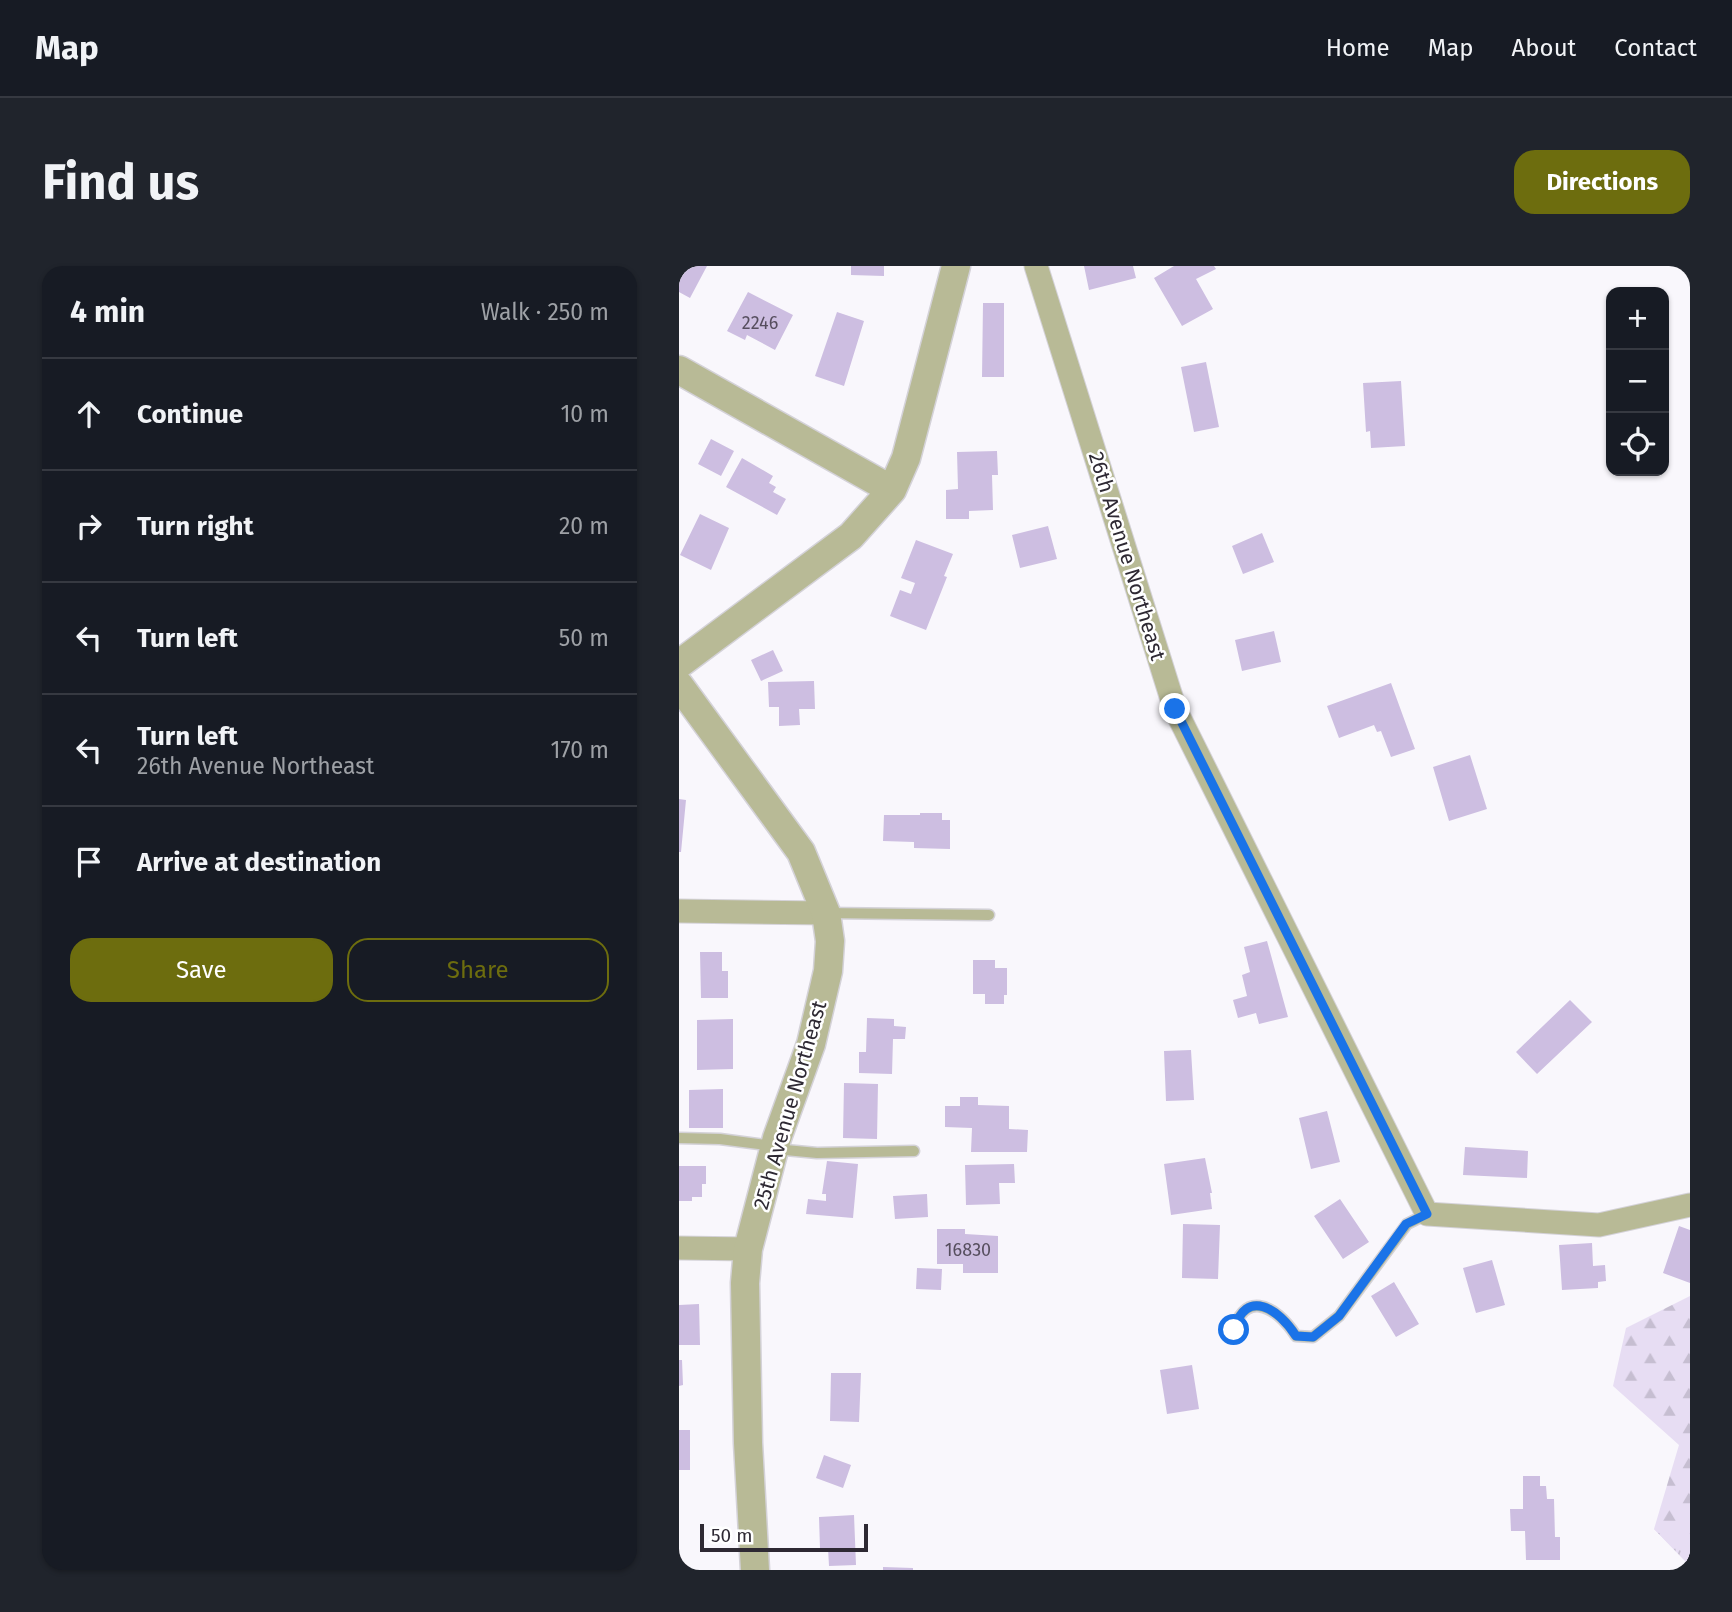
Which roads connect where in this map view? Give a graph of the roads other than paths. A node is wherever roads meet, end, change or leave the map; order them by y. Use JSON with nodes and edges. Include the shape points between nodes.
{"nodes":[{"id":1,"x":955,"y":266,"type":"edge"},
{"id":2,"x":1036,"y":266,"type":"edge"},
{"id":3,"x":679,"y":370,"type":"edge"},
{"id":4,"x":892,"y":490,"type":"junction"},
{"id":5,"x":679,"y":664,"type":"edge"},
{"id":6,"x":679,"y":685,"type":"edge"},
{"id":7,"x":679,"y":911,"type":"edge"},
{"id":8,"x":826,"y":913,"type":"junction"},
{"id":9,"x":989,"y":915,"type":"dead end"},
{"id":10,"x":679,"y":1138,"type":"edge"},
{"id":11,"x":775,"y":1148,"type":"junction"},
{"id":12,"x":914,"y":1151,"type":"dead end"},
{"id":13,"x":1690,"y":1205,"type":"edge"},
{"id":14,"x":1427,"y":1214,"type":"junction"},
{"id":15,"x":679,"y":1248,"type":"edge"},
{"id":16,"x":748,"y":1250,"type":"junction"},
{"id":17,"x":1232,"y":1338,"type":"dead end"},
{"id":18,"x":755,"y":1570,"type":"edge"}],
"edges":[{"from":1,"to":4,"type":"street","via":[[906,458]]},
{"from":2,"to":14,"type":"street","name":"26th Avenue Northeast","via":[[1175,709]]},
{"from":3,"to":4,"type":"street"},
{"from":4,"to":5,"type":"street","via":[[851,536]]},
{"from":6,"to":8,"type":"street","name":"25th Avenue Northeast","via":[[801,852]]},
{"from":7,"to":8,"type":"street"},
{"from":8,"to":9,"type":"lane"},
{"from":8,"to":11,"type":"street","name":"25th Avenue Northeast","via":[[828,971],[811,1044]]},
{"from":10,"to":11,"type":"lane"},
{"from":11,"to":12,"type":"lane","via":[[817,1153]]},
{"from":11,"to":16,"type":"street","name":"25th Avenue Northeast"},
{"from":13,"to":14,"type":"street","via":[[1599,1226]]},
{"from":14,"to":17,"type":"lane","via":[[1406,1224],[1339,1316],[1313,1337],[1296,1336],[1275,1313],[1253,1305],[1237,1318]]},
{"from":15,"to":16,"type":"street"},
{"from":16,"to":18,"type":"street","name":"25th Avenue Northeast","via":[[748,1429]]}]}
